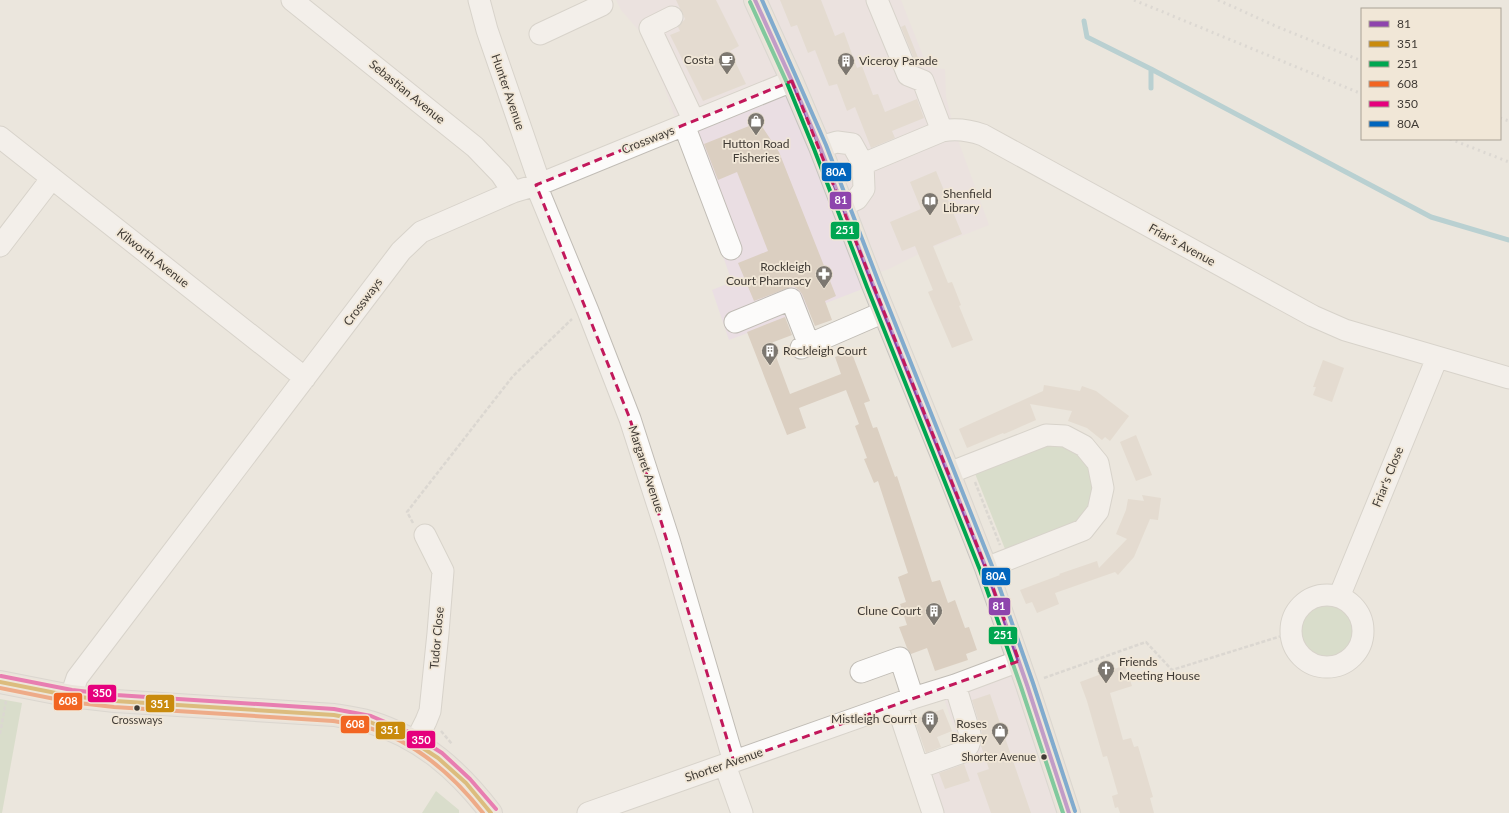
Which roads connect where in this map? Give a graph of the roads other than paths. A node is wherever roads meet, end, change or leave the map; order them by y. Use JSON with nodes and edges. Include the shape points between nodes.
{"nodes":[{"id":1,"x":292,"y":0,"type":"edge"},
{"id":2,"x":479,"y":0,"type":"edge"},
{"id":3,"x":599,"y":0,"type":"edge"},
{"id":4,"x":755,"y":0,"type":"edge"},
{"id":5,"x":877,"y":0,"type":"edge"},
{"id":6,"x":672,"y":17,"type":"dead end"},
{"id":7,"x":540,"y":34,"type":"dead end"},
{"id":8,"x":792,"y":81,"type":"junction"},
{"id":9,"x":689,"y":123,"type":"junction"},
{"id":10,"x":942,"y":131,"type":"junction"},
{"id":11,"x":0,"y":137,"type":"edge"},
{"id":12,"x":820,"y":147,"type":"junction"},
{"id":13,"x":863,"y":164,"type":"junction"},
{"id":14,"x":52,"y":178,"type":"junction"},
{"id":15,"x":538,"y":184,"type":"junction"},
{"id":16,"x":513,"y":192,"type":"junction"},
{"id":17,"x":844,"y":205,"type":"junction"},
{"id":18,"x":0,"y":246,"type":"edge"},
{"id":19,"x":731,"y":249,"type":"dead end"},
{"id":20,"x":884,"y":312,"type":"junction"},
{"id":21,"x":734,"y":322,"type":"dead end"},
{"id":22,"x":1437,"y":358,"type":"junction"},
{"id":23,"x":305,"y":378,"type":"junction"},
{"id":24,"x":1509,"y":378,"type":"edge"},
{"id":25,"x":959,"y":469,"type":"junction"},
{"id":26,"x":425,"y":535,"type":"road end"},
{"id":27,"x":996,"y":564,"type":"junction"},
{"id":28,"x":1339,"y":597,"type":"junction"},
{"id":29,"x":1018,"y":661,"type":"junction"},
{"id":30,"x":861,"y":672,"type":"dead end"},
{"id":31,"x":4,"y":684,"type":"edge"},
{"id":32,"x":955,"y":685,"type":"junction"},
{"id":33,"x":71,"y":696,"type":"junction"},
{"id":34,"x":905,"y":701,"type":"junction"},
{"id":35,"x":416,"y":741,"type":"junction"},
{"id":36,"x":729,"y":763,"type":"junction"},
{"id":37,"x":918,"y":768,"type":"junction"},
{"id":38,"x":592,"y":812,"type":"edge"},
{"id":39,"x":491,"y":813,"type":"edge"},
{"id":40,"x":742,"y":813,"type":"edge"},
{"id":41,"x":934,"y":813,"type":"edge"},
{"id":42,"x":1069,"y":813,"type":"edge"}],
"edges":[{"from":1,"to":16,"type":"street","name":"Sebastian Avenue","via":[[475,147],[501,174]]},
{"from":2,"to":15,"type":"street","name":"Hunter Avenue"},
{"from":3,"to":7,"type":"street","via":[[602,6]]},
{"from":4,"to":8,"type":"main road"},
{"from":5,"to":10,"type":"street","via":[[908,75],[923,81]]},
{"from":6,"to":9,"type":"street","via":[[650,28]]},
{"from":8,"to":9,"type":"street","name":"Crossways"},
{"from":8,"to":12,"type":"main road"},
{"from":9,"to":15,"type":"street","name":"Crossways"},
{"from":9,"to":19,"type":"street"},
{"from":10,"to":13,"type":"street","name":"Friar's Avenue"},
{"from":10,"to":22,"type":"street","name":"Friar's Avenue","via":[[962,129],[983,135],[1313,316],[1345,330]]},
{"from":11,"to":14,"type":"street","name":"Kilworth Avenue"},
{"from":12,"to":13,"type":"street","via":[[836,142],[852,144]]},
{"from":12,"to":17,"type":"main road"},
{"from":13,"to":17,"type":"street","via":[[864,189],[857,198]]},
{"from":14,"to":18,"type":"street"},
{"from":14,"to":23,"type":"street","name":"Kilworth Avenue"},
{"from":15,"to":16,"type":"street","name":"Crossways"},
{"from":15,"to":36,"type":"street","name":"Margaret Avenue","via":[[637,440],[670,540]]},
{"from":16,"to":23,"type":"street","name":"Crossways","via":[[421,232],[411,240]]},
{"from":17,"to":20,"type":"main road"},
{"from":20,"to":21,"type":"street","via":[[805,347],[791,299]]},
{"from":20,"to":25,"type":"main road"},
{"from":22,"to":24,"type":"street","name":"Friar's Avenue"},
{"from":22,"to":28,"type":"street","name":"Friar's Close"},
{"from":23,"to":33,"type":"street","name":"Crossways","via":[[77,678]]},
{"from":25,"to":27,"type":"main road"},
{"from":25,"to":27,"type":"street","via":[[1046,435],[1065,436],[1084,446],[1098,463],[1103,488],[1098,510],[1083,530]]},
{"from":26,"to":35,"type":"street","name":"Tudor Close","via":[[443,571],[430,710]]},
{"from":27,"to":29,"type":"main road"},
{"from":28,"to":28,"type":"street","via":[[1320,596],[1310,600],[1296,613],[1291,633],[1300,654],[1309,662],[1332,667],[1348,660],[1360,646],[1363,635],[1358,612],[1350,603]]},
{"from":29,"to":32,"type":"street","name":"Shorter Avenue"},
{"from":29,"to":42,"type":"main road"},
{"from":30,"to":34,"type":"street","via":[[900,658]]},
{"from":31,"to":33,"type":"main road"},
{"from":32,"to":34,"type":"street","name":"Shorter Avenue"},
{"from":32,"to":37,"type":"street","via":[[970,734],[968,747],[963,752]]},
{"from":33,"to":35,"type":"main road","via":[[334,715],[369,722]]},
{"from":34,"to":36,"type":"street","name":"Shorter Avenue"},
{"from":34,"to":37,"type":"street"},
{"from":35,"to":39,"type":"main road","via":[[447,764],[474,790]]},
{"from":36,"to":38,"type":"street","name":"Shorter Avenue"},
{"from":36,"to":40,"type":"street","name":"Margaret Avenue"},
{"from":37,"to":41,"type":"street"}]}
